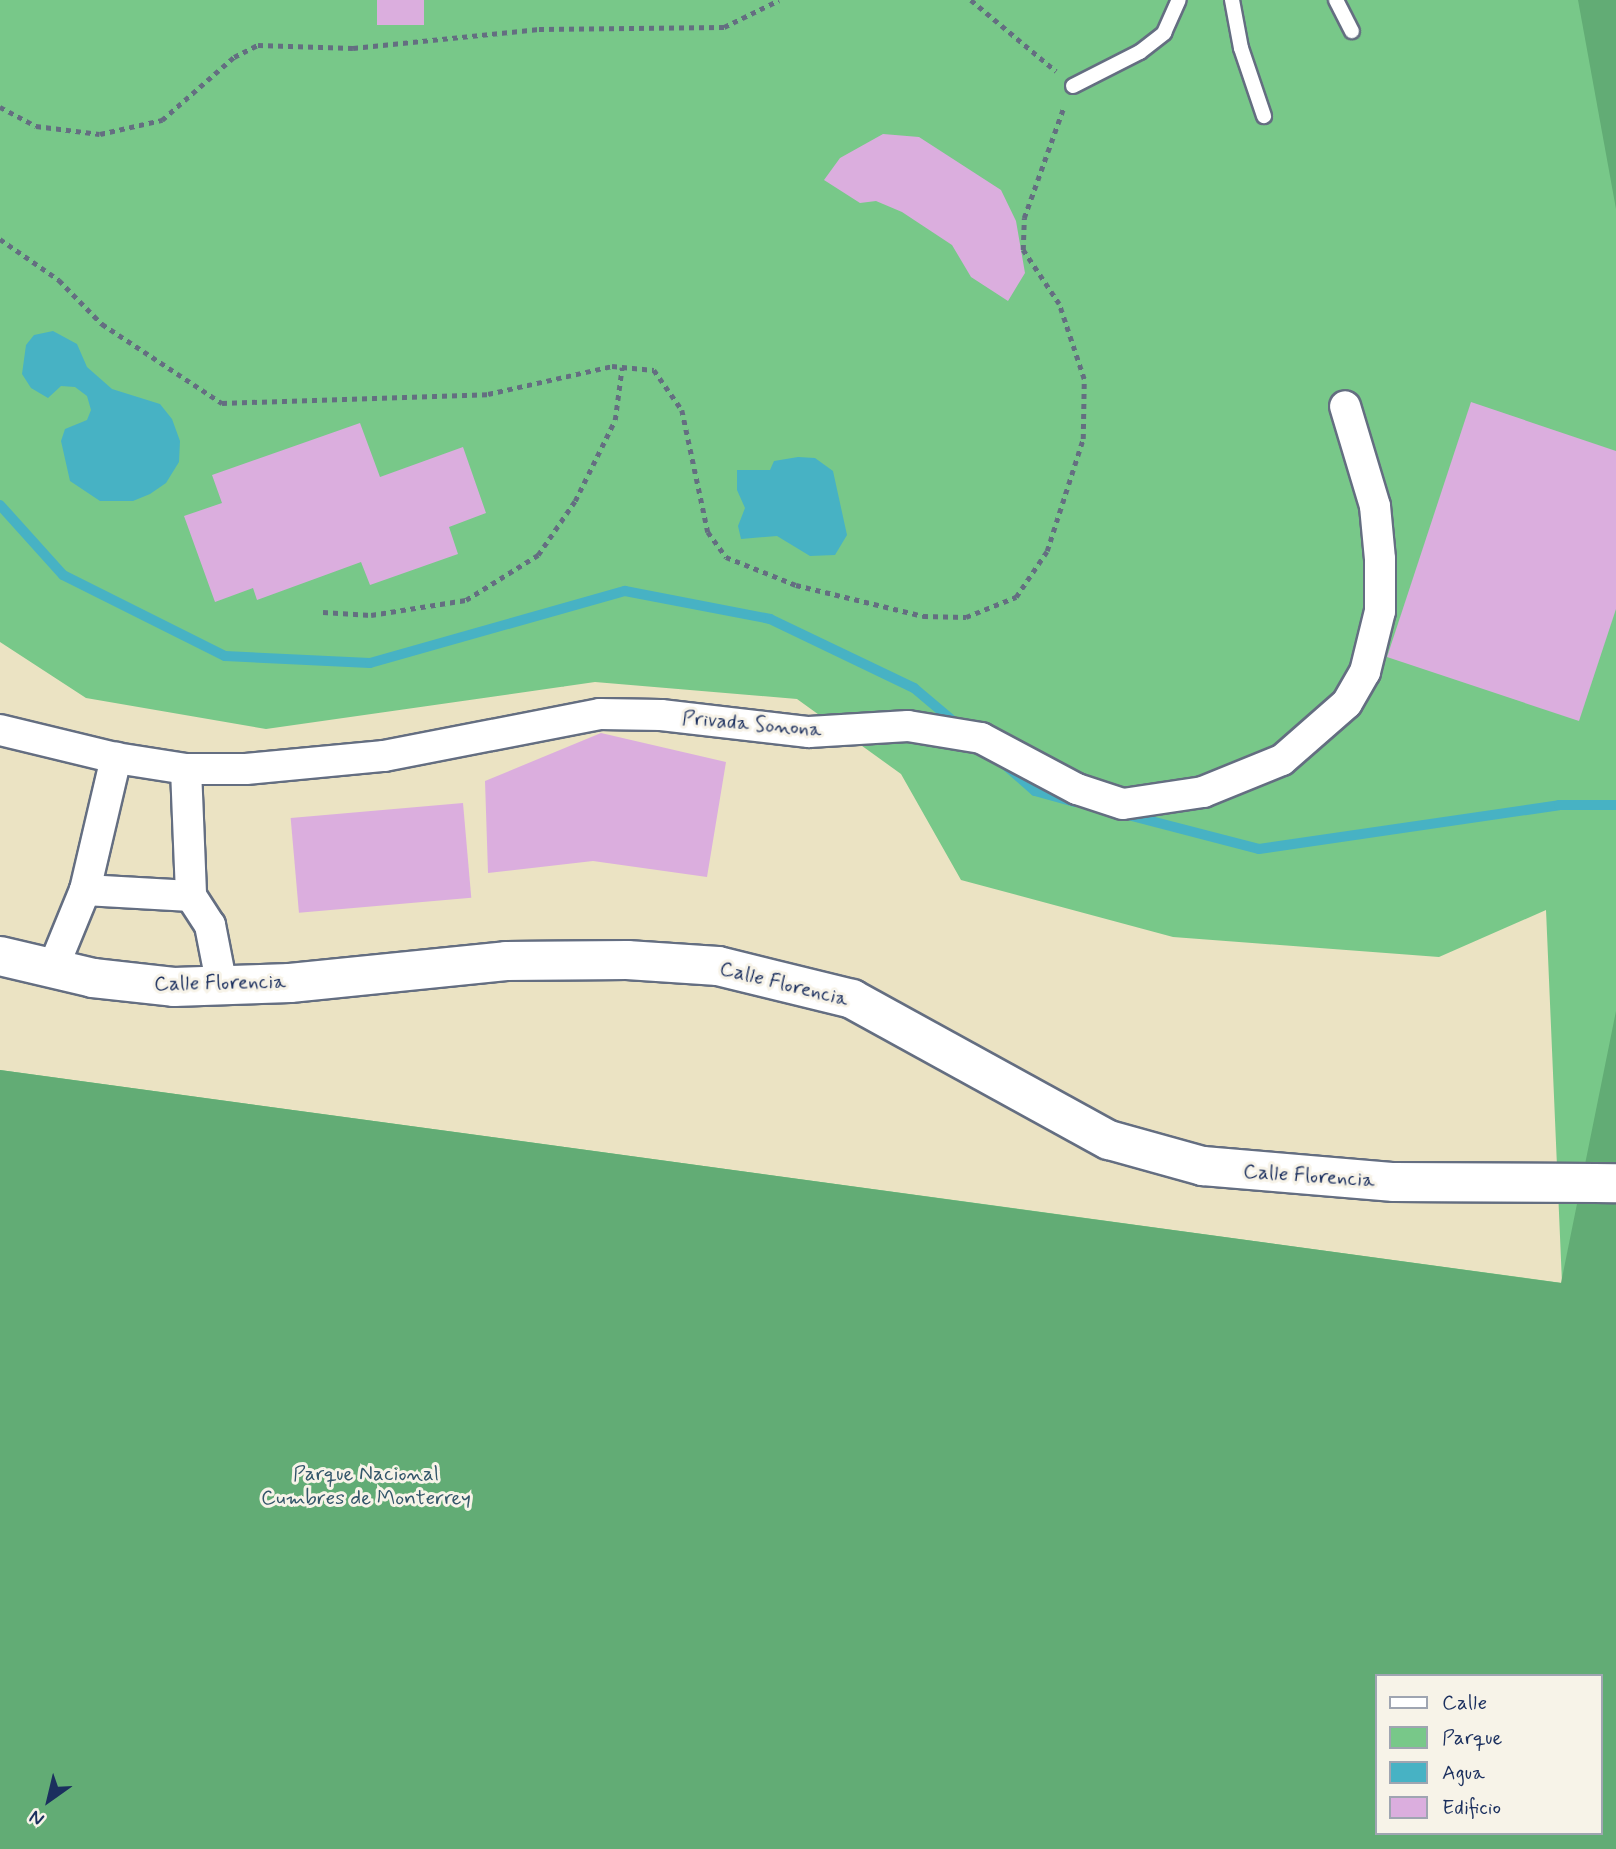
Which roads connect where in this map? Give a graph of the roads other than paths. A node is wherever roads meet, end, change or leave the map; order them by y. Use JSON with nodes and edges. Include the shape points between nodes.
{"nodes":[{"id":1,"x":1179,"y":0,"type":"edge"},
{"id":2,"x":1232,"y":0,"type":"edge"},
{"id":3,"x":1336,"y":0,"type":"edge"},
{"id":4,"x":1352,"y":31,"type":"dead end"},
{"id":5,"x":1073,"y":86,"type":"road end"},
{"id":6,"x":1264,"y":116,"type":"dead end"},
{"id":7,"x":1345,"y":406,"type":"dead end"},
{"id":8,"x":0,"y":730,"type":"edge"},
{"id":9,"x":116,"y":758,"type":"junction"},
{"id":10,"x":186,"y":769,"type":"junction"},
{"id":11,"x":85,"y":890,"type":"junction"},
{"id":12,"x":191,"y":896,"type":"junction"},
{"id":13,"x":0,"y":956,"type":"edge"},
{"id":14,"x":52,"y":968,"type":"junction"},
{"id":15,"x":222,"y":986,"type":"junction"},
{"id":16,"x":1616,"y":1182,"type":"edge"}],
"edges":[{"from":1,"to":5,"type":"lane","via":[[1164,33],[1140,52]]},
{"from":2,"to":6,"type":"lane","via":[[1241,48]]},
{"from":3,"to":4,"type":"lane"},
{"from":7,"to":10,"type":"street","name":"Privada Sonona","via":[[1376,506],[1380,559],[1374,646],[1347,703],[1282,760],[1203,792],[1123,804],[1045,772],[1002,746],[908,726],[809,732],[661,715],[600,714],[384,756],[246,769]]},
{"from":8,"to":9,"type":"street","name":"Privada Sonona"},
{"from":9,"to":10,"type":"street","name":"Privada Sonona"},
{"from":9,"to":11,"type":"street"},
{"from":10,"to":12,"type":"street"},
{"from":11,"to":12,"type":"street"},
{"from":11,"to":14,"type":"street"},
{"from":12,"to":15,"type":"street","via":[[210,925]]},
{"from":13,"to":14,"type":"street","name":"Calle Florencia"},
{"from":14,"to":15,"type":"street","name":"Calle Florencia","via":[[137,985]]},
{"from":15,"to":16,"type":"street","name":"Calle Florencia","via":[[506,961],[718,965],[852,999],[1109,1140],[1203,1166],[1394,1182]]}]}
